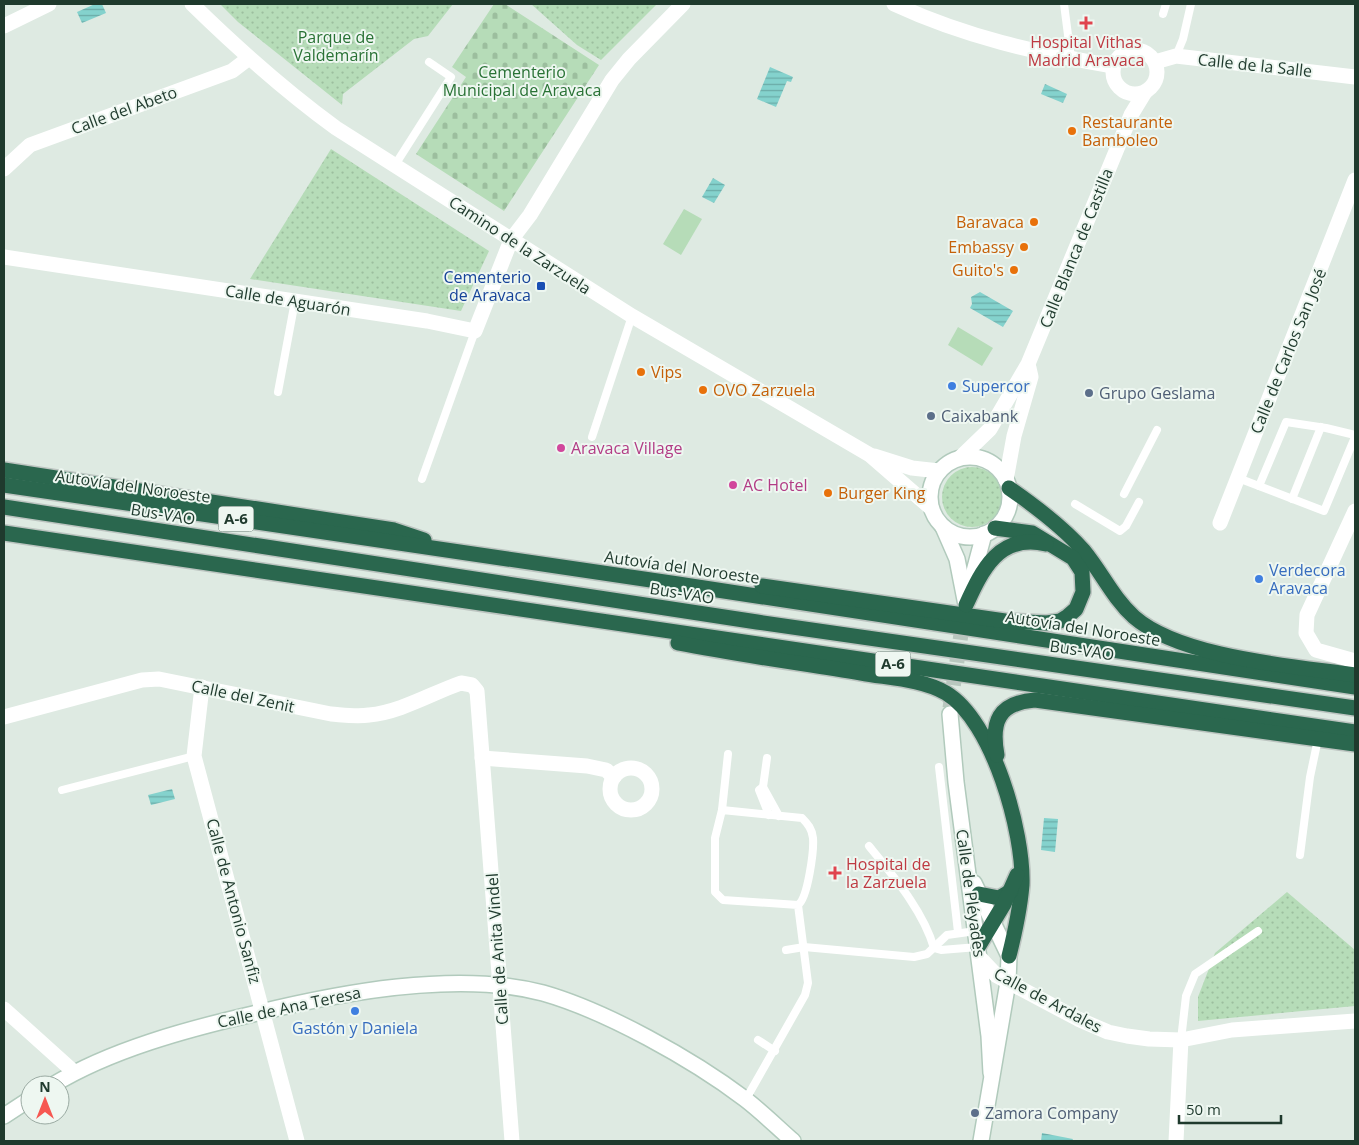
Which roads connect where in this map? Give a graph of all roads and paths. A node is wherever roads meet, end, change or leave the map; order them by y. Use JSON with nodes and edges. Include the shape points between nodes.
{"nodes":[{"id":1,"x":49,"y":4,"type":"edge"},
{"id":2,"x":192,"y":4,"type":"edge"},
{"id":3,"x":683,"y":4,"type":"edge"},
{"id":4,"x":894,"y":4,"type":"edge"},
{"id":5,"x":1064,"y":4,"type":"edge"},
{"id":6,"x":1166,"y":4,"type":"edge"},
{"id":7,"x":1191,"y":4,"type":"edge"},
{"id":8,"x":1163,"y":14,"type":"dead end"},
{"id":9,"x":4,"y":26,"type":"edge"},
{"id":10,"x":1176,"y":56,"type":"junction"},
{"id":11,"x":249,"y":58,"type":"junction"},
{"id":12,"x":1071,"y":58,"type":"junction"},
{"id":13,"x":429,"y":62,"type":"dead end"},
{"id":14,"x":1155,"y":62,"type":"junction"},
{"id":15,"x":1113,"y":66,"type":"junction"},
{"id":16,"x":1355,"y":76,"type":"edge"},
{"id":17,"x":1120,"y":88,"type":"junction"},
{"id":18,"x":1145,"y":92,"type":"junction"},
{"id":19,"x":1124,"y":131,"type":"junction"},
{"id":20,"x":396,"y":165,"type":"junction"},
{"id":21,"x":4,"y":169,"type":"edge"},
{"id":22,"x":1355,"y":180,"type":"edge"},
{"id":23,"x":511,"y":240,"type":"junction"},
{"id":24,"x":4,"y":257,"type":"edge"},
{"id":25,"x":295,"y":301,"type":"junction"},
{"id":26,"x":632,"y":316,"type":"junction"},
{"id":27,"x":475,"y":331,"type":"junction"},
{"id":28,"x":1028,"y":364,"type":"junction"},
{"id":29,"x":278,"y":392,"type":"dead end"},
{"id":30,"x":1321,"y":427,"type":"junction"},
{"id":31,"x":1157,"y":430,"type":"dead end"},
{"id":32,"x":592,"y":436,"type":"dead end"},
{"id":33,"x":1355,"y":436,"type":"edge"},
{"id":34,"x":870,"y":455,"type":"junction"},
{"id":35,"x":962,"y":457,"type":"junction"},
{"id":36,"x":4,"y":470,"type":"edge"},
{"id":37,"x":939,"y":471,"type":"junction"},
{"id":38,"x":1238,"y":478,"type":"junction"},
{"id":39,"x":422,"y":479,"type":"dead end"},
{"id":40,"x":4,"y":484,"type":"edge"},
{"id":41,"x":1007,"y":484,"type":"junction"},
{"id":42,"x":1259,"y":486,"type":"junction"},
{"id":43,"x":1124,"y":494,"type":"dead end"},
{"id":44,"x":1292,"y":499,"type":"junction"},
{"id":45,"x":1139,"y":502,"type":"dead end"},
{"id":46,"x":1075,"y":504,"type":"dead end"},
{"id":47,"x":4,"y":507,"type":"edge"},
{"id":48,"x":931,"y":508,"type":"junction"},
{"id":49,"x":1355,"y":511,"type":"edge"},
{"id":50,"x":1220,"y":522,"type":"dead end"},
{"id":51,"x":943,"y":527,"type":"junction"},
{"id":52,"x":1352,"y":530,"type":"edge"},
{"id":53,"x":990,"y":531,"type":"junction"},
{"id":54,"x":4,"y":533,"type":"edge"},
{"id":55,"x":1055,"y":546,"type":"junction"},
{"id":56,"x":468,"y":554,"type":"junction"},
{"id":57,"x":678,"y":584,"type":"junction"},
{"id":58,"x":466,"y":602,"type":"junction"},
{"id":59,"x":966,"y":605,"type":"junction"},
{"id":60,"x":1355,"y":662,"type":"edge"},
{"id":61,"x":1355,"y":675,"type":"edge"},
{"id":62,"x":1355,"y":687,"type":"edge"},
{"id":63,"x":202,"y":688,"type":"junction"},
{"id":64,"x":477,"y":691,"type":"joint"},
{"id":65,"x":1355,"y":708,"type":"edge"},
{"id":66,"x":950,"y":714,"type":"tunnel mouth"},
{"id":67,"x":4,"y":717,"type":"edge"},
{"id":68,"x":1355,"y":732,"type":"edge"},
{"id":69,"x":1318,"y":739,"type":"junction"},
{"id":70,"x":1355,"y":744,"type":"edge"},
{"id":71,"x":728,"y":754,"type":"dead end"},
{"id":72,"x":194,"y":756,"type":"junction"},
{"id":73,"x":482,"y":758,"type":"junction"},
{"id":74,"x":767,"y":758,"type":"dead end"},
{"id":75,"x":939,"y":767,"type":"dead end"},
{"id":76,"x":614,"y":777,"type":"dead end"},
{"id":77,"x":1001,"y":777,"type":"junction"},
{"id":78,"x":763,"y":787,"type":"junction"},
{"id":79,"x":62,"y":790,"type":"dead end"},
{"id":80,"x":722,"y":810,"type":"junction"},
{"id":81,"x":769,"y":815,"type":"junction"},
{"id":82,"x":779,"y":816,"type":"junction"},
{"id":83,"x":869,"y":846,"type":"dead end"},
{"id":84,"x":1020,"y":854,"type":"junction"},
{"id":85,"x":1300,"y":855,"type":"dead end"},
{"id":86,"x":966,"y":860,"type":"junction"},
{"id":87,"x":1011,"y":891,"type":"junction"},
{"id":88,"x":979,"y":894,"type":"junction"},
{"id":89,"x":798,"y":905,"type":"junction"},
{"id":90,"x":993,"y":922,"type":"junction"},
{"id":91,"x":976,"y":931,"type":"junction"},
{"id":92,"x":1258,"y":931,"type":"dead end"},
{"id":93,"x":958,"y":932,"type":"junction"},
{"id":94,"x":804,"y":947,"type":"junction"},
{"id":95,"x":934,"y":948,"type":"junction"},
{"id":96,"x":786,"y":950,"type":"dead end"},
{"id":97,"x":982,"y":958,"type":"junction"},
{"id":98,"x":1009,"y":959,"type":"junction"},
{"id":99,"x":1008,"y":982,"type":"junction"},
{"id":100,"x":499,"y":986,"type":"junction"},
{"id":101,"x":4,"y":1009,"type":"edge"},
{"id":102,"x":264,"y":1011,"type":"junction"},
{"id":103,"x":1355,"y":1021,"type":"edge"},
{"id":104,"x":758,"y":1040,"type":"dead end"},
{"id":105,"x":1181,"y":1040,"type":"junction"},
{"id":106,"x":775,"y":1051,"type":"junction"},
{"id":107,"x":74,"y":1072,"type":"junction"},
{"id":108,"x":991,"y":1073,"type":"junction"},
{"id":109,"x":69,"y":1075,"type":"edge"},
{"id":110,"x":746,"y":1099,"type":"junction"},
{"id":111,"x":20,"y":1106,"type":"edge"},
{"id":112,"x":4,"y":1116,"type":"edge"},
{"id":113,"x":296,"y":1141,"type":"edge"},
{"id":114,"x":512,"y":1141,"type":"edge"},
{"id":115,"x":794,"y":1141,"type":"edge"},
{"id":116,"x":981,"y":1141,"type":"edge"},
{"id":117,"x":1176,"y":1141,"type":"edge"}],
"edges":[{"from":1,"to":9,"type":"street"},
{"from":2,"to":11,"type":"street","name":"Camino de la Zarzuela"},
{"from":3,"to":23,"type":"street","via":[[628,59],[612,80],[530,215]]},
{"from":4,"to":12,"type":"street","via":[[976,36]]},
{"from":5,"to":12,"type":"lane"},
{"from":6,"to":8,"type":"lane"},
{"from":7,"to":10,"type":"lane"},
{"from":10,"to":14,"type":"street","name":"Calle de la Salle"},
{"from":10,"to":16,"type":"street","name":"Calle de la Salle"},
{"from":11,"to":20,"type":"street","name":"Camino de la Zarzuela","via":[[289,94]]},
{"from":11,"to":21,"type":"street","name":"Calle del Abeto","via":[[232,71],[30,145]]},
{"from":12,"to":15,"type":"street"},
{"from":13,"to":20,"type":"lane","via":[[451,77]]},
{"from":14,"to":15,"type":"street","via":[[1146,52],[1133,49],[1121,54]]},
{"from":14,"to":18,"type":"street","via":[[1155,82]]},
{"from":15,"to":17,"type":"street","via":[[1113,78]]},
{"from":17,"to":18,"type":"street","via":[[1132,94]]},
{"from":17,"to":19,"type":"street","name":"Calle Blanca de Castilla","via":[[1125,106]]},
{"from":18,"to":19,"type":"street","name":"Calle Blanca de Castilla"},
{"from":19,"to":28,"type":"street","name":"Calle Blanca de Castilla"},
{"from":20,"to":23,"type":"street","name":"Camino de la Zarzuela"},
{"from":22,"to":38,"type":"street","name":"Calle de Carlos San José"},
{"from":23,"to":26,"type":"street","name":"Camino de la Zarzuela"},
{"from":23,"to":27,"type":"street"},
{"from":24,"to":25,"type":"street","name":"Calle de Aguarón"},
{"from":25,"to":27,"type":"street","name":"Calle de Aguarón"},
{"from":25,"to":29,"type":"lane"},
{"from":26,"to":32,"type":"lane"},
{"from":26,"to":34,"type":"street","name":"Camino de la Zarzuela"},
{"from":27,"to":39,"type":"lane"},
{"from":28,"to":35,"type":"street","name":"Calle Blanca de Castilla","via":[[990,428]]},
{"from":28,"to":41,"type":"street","name":"Calle Blanca de Castilla","via":[[1031,377],[1014,436]]},
{"from":30,"to":33,"type":"lane"},
{"from":30,"to":42,"type":"lane","via":[[1286,422]]},
{"from":30,"to":44,"type":"lane"},
{"from":31,"to":43,"type":"lane"},
{"from":33,"to":44,"type":"lane","via":[[1324,511]]},
{"from":34,"to":37,"type":"street","name":"Camino de la Zarzuela","via":[[912,468]]},
{"from":34,"to":48,"type":"street","name":"Camino de la Zarzuela"},
{"from":35,"to":37,"type":"street"},
{"from":35,"to":41,"type":"street","via":[[992,464]]},
{"from":36,"to":56,"type":"highway","via":[[394,530]]},
{"from":37,"to":48,"type":"street","via":[[931,485]]},
{"from":38,"to":42,"type":"lane"},
{"from":38,"to":50,"type":"street","name":"Calle de Carlos San José"},
{"from":40,"to":56,"type":"highway","name":"Autovía del Noroeste","number":"A-6"},
{"from":41,"to":53,"type":"street","via":[[1009,505],[1001,522]]},
{"from":41,"to":61,"type":"highway","via":[[1072,540],[1092,562],[1122,606],[1158,634],[1214,652]]},
{"from":42,"to":44,"type":"lane"},
{"from":45,"to":46,"type":"lane","via":[[1120,531]]},
{"from":47,"to":65,"type":"highway","name":"Bus-VAO","via":[[757,622]]},
{"from":48,"to":51,"type":"street"},
{"from":49,"to":52,"type":"street"},
{"from":51,"to":53,"type":"street","via":[[963,536]]},
{"from":51,"to":59,"type":"street","via":[[957,559]]},
{"from":52,"to":60,"type":"street","via":[[1307,615],[1306,634],[1316,650]]},
{"from":53,"to":55,"type":"highway","via":[[1032,533]]},
{"from":53,"to":59,"type":"street","via":[[975,561]]},
{"from":54,"to":58,"type":"highway","number":"A-6"},
{"from":55,"to":57,"type":"highway","via":[[1078,565],[1082,572],[1083,592],[1076,608],[1068,616],[1047,623],[1005,621],[728,582]]},
{"from":55,"to":59,"type":"highway","via":[[1028,542],[997,554],[982,571]]},
{"from":56,"to":57,"type":"highway","name":"Autovía del Noroeste","number":"A-6"},
{"from":57,"to":62,"type":"highway","name":"Autovía del Noroeste","number":"A-6"},
{"from":58,"to":68,"type":"highway","number":"A-6"},
{"from":58,"to":77,"type":"highway","via":[[682,644],[932,687],[945,692],[964,708],[984,736]]},
{"from":63,"to":64,"type":"street","name":"Calle del Zenit","via":[[351,716],[389,710],[461,683],[469,683]]},
{"from":63,"to":67,"type":"street","name":"Calle del Zenit","via":[[159,678],[142,680]]},
{"from":63,"to":72,"type":"street","name":"Calle de Antonio Sanfiz"},
{"from":64,"to":73,"type":"street","name":"Calle de Anita Vindel"},
{"from":66,"to":86,"type":"street","name":"Calle de Pléyades"},
{"from":69,"to":70,"type":"highway"},
{"from":69,"to":77,"type":"highway","via":[[1035,700],[1023,701],[1006,709],[994,728]]},
{"from":69,"to":85,"type":"lane"},
{"from":71,"to":80,"type":"lane"},
{"from":72,"to":79,"type":"lane"},
{"from":72,"to":102,"type":"street","name":"Calle de Antonio Sanfiz"},
{"from":73,"to":76,"type":"street","via":[[587,766],[606,770]]},
{"from":73,"to":100,"type":"street","name":"Calle de Anita Vindel"},
{"from":74,"to":78,"type":"lane"},
{"from":75,"to":93,"type":"lane"},
{"from":77,"to":84,"type":"highway"},
{"from":78,"to":81,"type":"lane","via":[[759,790]]},
{"from":78,"to":82,"type":"lane"},
{"from":80,"to":81,"type":"lane"},
{"from":80,"to":89,"type":"lane","via":[[715,838],[715,892],[723,900]]},
{"from":81,"to":82,"type":"lane"},
{"from":82,"to":89,"type":"lane","via":[[802,818],[810,825],[813,838],[807,885],[802,903]]},
{"from":83,"to":95,"type":"lane","via":[[901,886],[931,937]]},
{"from":84,"to":87,"type":"highway"},
{"from":84,"to":98,"type":"highway","via":[[1022,884]]},
{"from":86,"to":88,"type":"street"},
{"from":86,"to":91,"type":"street","name":"Calle de Pléyades"},
{"from":87,"to":88,"type":"highway","via":[[998,898]]},
{"from":87,"to":90,"type":"highway"},
{"from":88,"to":90,"type":"street"},
{"from":89,"to":94,"type":"lane"},
{"from":90,"to":97,"type":"highway"},
{"from":90,"to":98,"type":"street"},
{"from":91,"to":93,"type":"lane"},
{"from":91,"to":97,"type":"street","name":"Calle de Pléyades"},
{"from":92,"to":105,"type":"lane","via":[[1195,974],[1186,996]]},
{"from":93,"to":95,"type":"lane","via":[[947,935]]},
{"from":94,"to":95,"type":"lane","via":[[914,957],[927,954]]},
{"from":94,"to":96,"type":"lane"},
{"from":94,"to":106,"type":"lane","via":[[808,983],[805,995]]},
{"from":95,"to":97,"type":"lane"},
{"from":97,"to":98,"type":"street","via":[[1001,970]]},
{"from":97,"to":99,"type":"street","name":"Calle de Ardales"},
{"from":97,"to":108,"type":"street","name":"Calle de Pléyades"},
{"from":98,"to":99,"type":"street","name":"Calle de Pléyades"},
{"from":99,"to":105,"type":"street","name":"Calle de Ardales","via":[[1108,1032],[1149,1040]]},
{"from":99,"to":108,"type":"street","name":"Calle de Pléyades"},
{"from":100,"to":102,"type":"street","name":"Calle de Ana Teresa","via":[[451,983],[352,992]]},
{"from":100,"to":110,"type":"street","name":"Calle de Ana Teresa","via":[[542,993],[631,1030],[698,1067]]},
{"from":100,"to":114,"type":"street","name":"Calle de Anita Vindel"},
{"from":101,"to":107,"type":"street"},
{"from":102,"to":107,"type":"street","name":"Calle de Ana Teresa","via":[[182,1031]]},
{"from":102,"to":113,"type":"street","name":"Calle de Antonio Sanfiz"},
{"from":103,"to":105,"type":"street","name":"Calle de Ardales","via":[[1232,1030]]},
{"from":104,"to":106,"type":"lane"},
{"from":105,"to":117,"type":"street"},
{"from":106,"to":110,"type":"lane"},
{"from":107,"to":109,"type":"street","name":"Calle de Ana Teresa"},
{"from":108,"to":116,"type":"street","name":"Calle de Pléyades"},
{"from":110,"to":115,"type":"street","name":"Calle de Ana Teresa"},
{"from":111,"to":112,"type":"street"}]}
